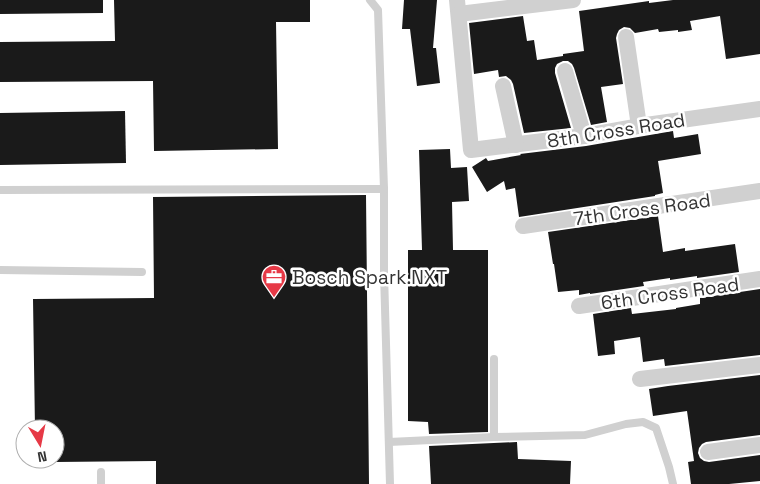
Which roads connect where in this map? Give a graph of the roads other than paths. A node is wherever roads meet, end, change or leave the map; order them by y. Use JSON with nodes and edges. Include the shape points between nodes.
{"nodes":[{"id":1,"x":370,"y":0,"type":"edge"},
{"id":2,"x":573,"y":0,"type":"edge"},
{"id":3,"x":458,"y":7,"type":"edge"},
{"id":4,"x":626,"y":37,"type":"dead end"},
{"id":5,"x":565,"y":71,"type":"dead end"},
{"id":6,"x":504,"y":86,"type":"dead end"},
{"id":7,"x":760,"y":109,"type":"edge"},
{"id":8,"x":639,"y":126,"type":"junction"},
{"id":9,"x":584,"y":136,"type":"junction"},
{"id":10,"x":516,"y":145,"type":"junction"},
{"id":11,"x":384,"y":189,"type":"junction"},
{"id":12,"x":0,"y":190,"type":"edge"},
{"id":13,"x":760,"y":192,"type":"edge"},
{"id":14,"x":523,"y":226,"type":"dead end"},
{"id":15,"x":0,"y":270,"type":"edge"},
{"id":16,"x":142,"y":272,"type":"dead end"},
{"id":17,"x":760,"y":279,"type":"edge"},
{"id":18,"x":579,"y":306,"type":"dead end"},
{"id":19,"x":494,"y":359,"type":"dead end"},
{"id":20,"x":760,"y":365,"type":"edge"},
{"id":21,"x":640,"y":379,"type":"dead end"},
{"id":22,"x":494,"y":437,"type":"junction"},
{"id":23,"x":389,"y":442,"type":"junction"},
{"id":24,"x":760,"y":445,"type":"edge"},
{"id":25,"x":708,"y":452,"type":"dead end"},
{"id":26,"x":101,"y":472,"type":"dead end"},
{"id":27,"x":101,"y":484,"type":"edge"},
{"id":28,"x":390,"y":484,"type":"edge"},
{"id":29,"x":673,"y":484,"type":"edge"}],
"edges":[{"from":1,"to":11,"type":"lane","via":[[378,10]]},
{"from":2,"to":3,"type":"street"},
{"from":3,"to":10,"type":"street","name":"8th Cross Road","via":[[471,150]]},
{"from":4,"to":8,"type":"street"},
{"from":5,"to":9,"type":"street"},
{"from":6,"to":10,"type":"street"},
{"from":7,"to":8,"type":"street","name":"8th Cross Road"},
{"from":8,"to":9,"type":"street","name":"8th Cross Road"},
{"from":9,"to":10,"type":"street","name":"8th Cross Road"},
{"from":11,"to":12,"type":"lane"},
{"from":11,"to":23,"type":"lane"},
{"from":13,"to":14,"type":"street","name":"7th Cross Road"},
{"from":15,"to":16,"type":"lane"},
{"from":17,"to":18,"type":"street","name":"6th Cross Road"},
{"from":19,"to":22,"type":"lane"},
{"from":20,"to":21,"type":"street"},
{"from":22,"to":23,"type":"lane"},
{"from":22,"to":29,"type":"lane","via":[[586,435],[643,422],[656,428]]},
{"from":23,"to":28,"type":"lane"},
{"from":24,"to":25,"type":"street"},
{"from":26,"to":27,"type":"lane"}]}
